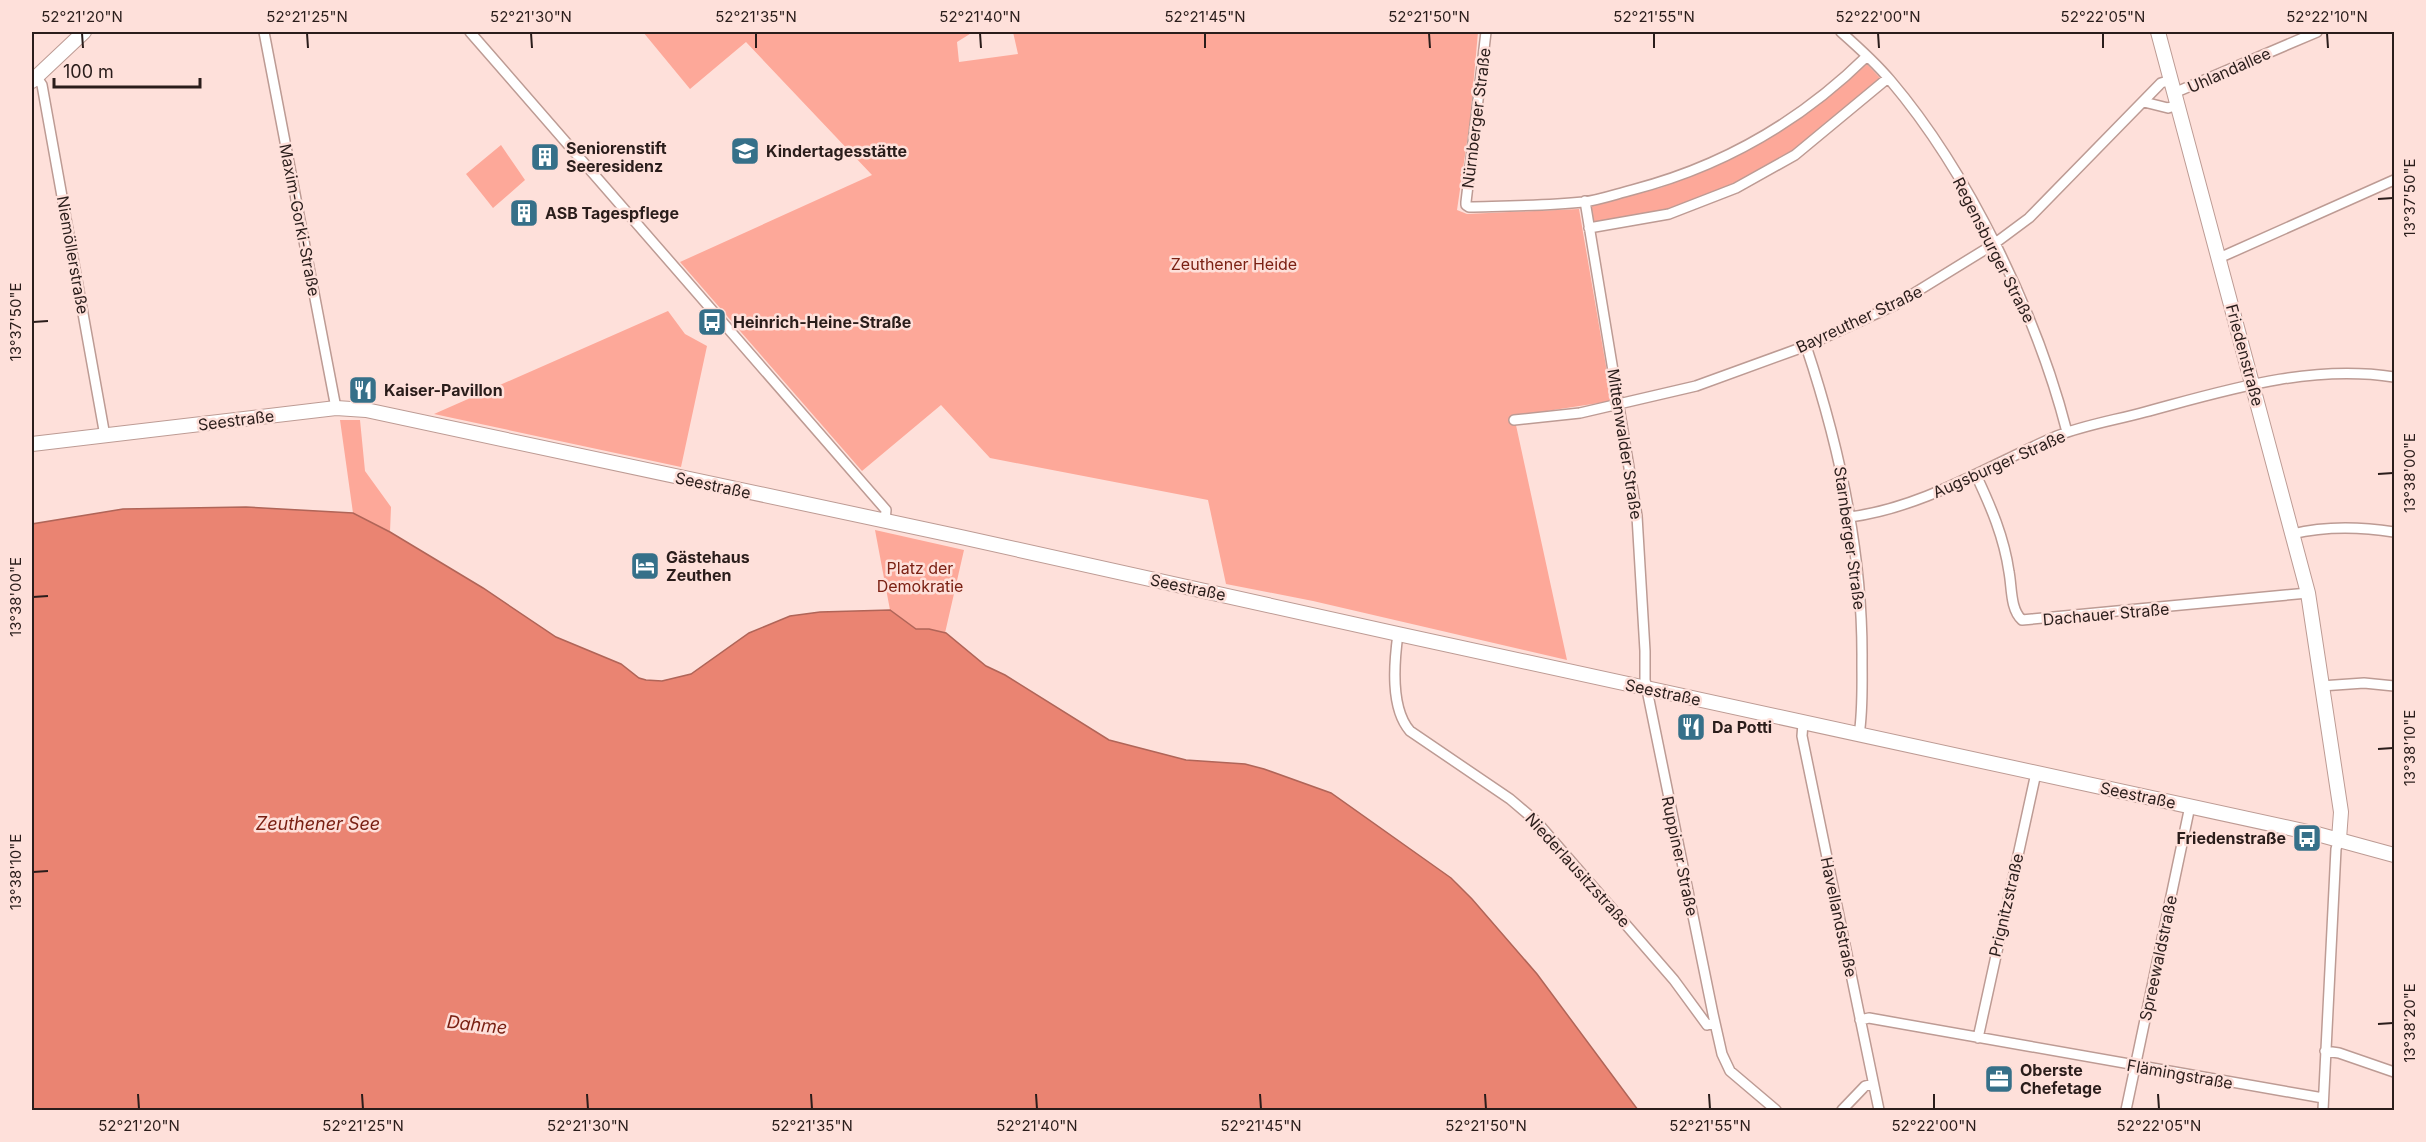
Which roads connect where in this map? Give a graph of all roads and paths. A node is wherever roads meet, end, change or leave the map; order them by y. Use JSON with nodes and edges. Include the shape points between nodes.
{"nodes":[{"id":1,"x":84,"y":32,"type":"edge"},
{"id":2,"x":264,"y":32,"type":"edge"},
{"id":3,"x":470,"y":32,"type":"edge"},
{"id":4,"x":1486,"y":32,"type":"edge"},
{"id":5,"x":1841,"y":32,"type":"edge"},
{"id":6,"x":2158,"y":32,"type":"edge"},
{"id":7,"x":2317,"y":32,"type":"edge"},
{"id":8,"x":1867,"y":56,"type":"junction"},
{"id":9,"x":34,"y":78,"type":"edge"},
{"id":10,"x":1888,"y":78,"type":"junction"},
{"id":11,"x":2174,"y":93,"type":"junction"},
{"id":12,"x":2144,"y":102,"type":"junction"},
{"id":13,"x":2394,"y":180,"type":"edge"},
{"id":14,"x":1585,"y":201,"type":"junction"},
{"id":15,"x":1589,"y":228,"type":"junction"},
{"id":16,"x":1994,"y":244,"type":"junction"},
{"id":17,"x":2219,"y":258,"type":"junction"},
{"id":18,"x":1806,"y":346,"type":"junction"},
{"id":19,"x":2394,"y":377,"type":"edge"},
{"id":20,"x":2253,"y":384,"type":"junction"},
{"id":21,"x":1618,"y":404,"type":"junction"},
{"id":22,"x":336,"y":408,"type":"junction"},
{"id":23,"x":1514,"y":420,"type":"dead end"},
{"id":24,"x":2067,"y":432,"type":"junction"},
{"id":25,"x":105,"y":435,"type":"junction"},
{"id":26,"x":32,"y":444,"type":"edge"},
{"id":27,"x":1976,"y":475,"type":"junction"},
{"id":28,"x":1850,"y":517,"type":"junction"},
{"id":29,"x":885,"y":520,"type":"junction"},
{"id":30,"x":2394,"y":532,"type":"edge"},
{"id":31,"x":2292,"y":534,"type":"junction"},
{"id":32,"x":2308,"y":593,"type":"junction"},
{"id":33,"x":1398,"y":634,"type":"junction"},
{"id":34,"x":2321,"y":686,"type":"junction"},
{"id":35,"x":2394,"y":686,"type":"edge"},
{"id":36,"x":1646,"y":688,"type":"junction"},
{"id":37,"x":1803,"y":723,"type":"junction"},
{"id":38,"x":1859,"y":735,"type":"junction"},
{"id":39,"x":2036,"y":773,"type":"junction"},
{"id":40,"x":2190,"y":806,"type":"junction"},
{"id":41,"x":2339,"y":839,"type":"junction"},
{"id":42,"x":2394,"y":855,"type":"edge"},
{"id":43,"x":1860,"y":1020,"type":"junction"},
{"id":44,"x":1714,"y":1023,"type":"junction"},
{"id":45,"x":1978,"y":1038,"type":"junction"},
{"id":46,"x":2325,"y":1051,"type":"junction"},
{"id":47,"x":2135,"y":1066,"type":"junction"},
{"id":48,"x":2394,"y":1072,"type":"edge"},
{"id":49,"x":1873,"y":1084,"type":"junction"},
{"id":50,"x":2323,"y":1098,"type":"junction"},
{"id":51,"x":1776,"y":1110,"type":"edge"},
{"id":52,"x":1842,"y":1110,"type":"edge"},
{"id":53,"x":1879,"y":1110,"type":"edge"},
{"id":54,"x":2126,"y":1110,"type":"edge"},
{"id":55,"x":2323,"y":1110,"type":"edge"}],
"edges":[{"from":1,"to":9,"type":"main road"},
{"from":2,"to":22,"type":"street","name":"Maxim-Gorki-Straße"},
{"from":3,"to":29,"type":"street","via":[[886,510]]},
{"from":4,"to":14,"type":"street","name":"Nürnberger Straße","via":[[1466,205]]},
{"from":5,"to":8,"type":"street","name":"Regensburger Straße"},
{"from":6,"to":11,"type":"main road","name":"Friedenstraße"},
{"from":7,"to":11,"type":"street","name":"Uhlandallee"},
{"from":8,"to":10,"type":"street","name":"Regensburger Straße"},
{"from":8,"to":14,"type":"street","via":[[1770,134],[1722,159],[1682,176]]},
{"from":9,"to":25,"type":"street","name":"Niemöllerstraße","via":[[42,83]]},
{"from":10,"to":15,"type":"street","via":[[1795,155],[1754,179],[1669,214]]},
{"from":10,"to":16,"type":"street","name":"Regensburger Straße","via":[[1962,184]]},
{"from":11,"to":12,"type":"street","via":[[2168,108]]},
{"from":11,"to":12,"type":"street","name":"Bayreuther Straße","via":[[2161,83]]},
{"from":11,"to":17,"type":"main road","name":"Friedenstraße"},
{"from":12,"to":16,"type":"street","name":"Bayreuther Straße","via":[[2029,218]]},
{"from":13,"to":17,"type":"street"},
{"from":14,"to":15,"type":"street","name":"Mittenwalder Straße"},
{"from":15,"to":21,"type":"street","name":"Mittenwalder Straße"},
{"from":16,"to":18,"type":"street","name":"Bayreuther Straße","via":[[1895,306]]},
{"from":16,"to":24,"type":"street","name":"Regensburger Straße","via":[[2044,356]]},
{"from":17,"to":20,"type":"main road","name":"Friedenstraße"},
{"from":18,"to":21,"type":"street","name":"Bayreuther Straße","via":[[1696,386]]},
{"from":18,"to":28,"type":"street","name":"Starnberger Straße","via":[[1833,435]]},
{"from":19,"to":20,"type":"street","name":"Augsburger Straße","via":[[2332,373]]},
{"from":20,"to":24,"type":"street","name":"Augsburger Straße"},
{"from":20,"to":31,"type":"main road","name":"Friedenstraße"},
{"from":21,"to":23,"type":"street","name":"Bayreuther Straße"},
{"from":21,"to":36,"type":"street","name":"Mittenwalder Straße","via":[[1637,516]]},
{"from":22,"to":25,"type":"main road","name":"Seestraße"},
{"from":22,"to":29,"type":"main road","name":"Seestraße","via":[[375,411]]},
{"from":24,"to":27,"type":"street","name":"Augsburger Straße"},
{"from":25,"to":26,"type":"main road","name":"Seestraße"},
{"from":27,"to":28,"type":"street","name":"Augsburger Straße","via":[[1925,498]]},
{"from":27,"to":32,"type":"street","name":"Dachauer Straße","via":[[1998,524],[2014,609],[2022,620]]},
{"from":28,"to":38,"type":"street","name":"Starnberger Straße","via":[[1861,607]]},
{"from":29,"to":33,"type":"main road","name":"Seestraße"},
{"from":30,"to":31,"type":"street","via":[[2356,528]]},
{"from":31,"to":32,"type":"main road","name":"Friedenstraße"},
{"from":32,"to":34,"type":"main road","name":"Friedenstraße"},
{"from":33,"to":36,"type":"main road","name":"Seestraße"},
{"from":33,"to":44,"type":"street","name":"Niederlausitzstraße","via":[[1395,671],[1401,721],[1536,821],[1667,972],[1707,1025]]},
{"from":34,"to":35,"type":"street"},
{"from":34,"to":41,"type":"main road","name":"Friedenstraße","via":[[2341,812]]},
{"from":36,"to":37,"type":"main road","name":"Seestraße"},
{"from":36,"to":44,"type":"street","name":"Ruppiner Straße"},
{"from":37,"to":38,"type":"main road","name":"Seestraße"},
{"from":37,"to":43,"type":"street","name":"Havellandstraße","via":[[1802,736]]},
{"from":38,"to":39,"type":"main road","name":"Seestraße"},
{"from":39,"to":40,"type":"main road","name":"Seestraße"},
{"from":39,"to":45,"type":"street","name":"Prignitzstraße"},
{"from":40,"to":41,"type":"main road","name":"Seestraße"},
{"from":40,"to":47,"type":"street","name":"Spreewaldstraße"},
{"from":41,"to":42,"type":"main road","name":"Seestraße"},
{"from":41,"to":46,"type":"street","name":"Friedenstraße"},
{"from":43,"to":45,"type":"street","name":"Flämingstraße","via":[[1869,1018]]},
{"from":43,"to":49,"type":"street","name":"Havellandstraße"},
{"from":44,"to":51,"type":"street","via":[[1730,1071]]},
{"from":45,"to":47,"type":"street","name":"Flämingstraße"},
{"from":46,"to":48,"type":"street"},
{"from":46,"to":50,"type":"street","name":"Friedenstraße"},
{"from":47,"to":50,"type":"street","name":"Flämingstraße"},
{"from":47,"to":54,"type":"street","name":"Spreewaldstraße"},
{"from":49,"to":52,"type":"street","via":[[1865,1086]]},
{"from":49,"to":53,"type":"street","name":"Havellandstraße"},
{"from":50,"to":55,"type":"street","name":"Friedenstraße"}]}
